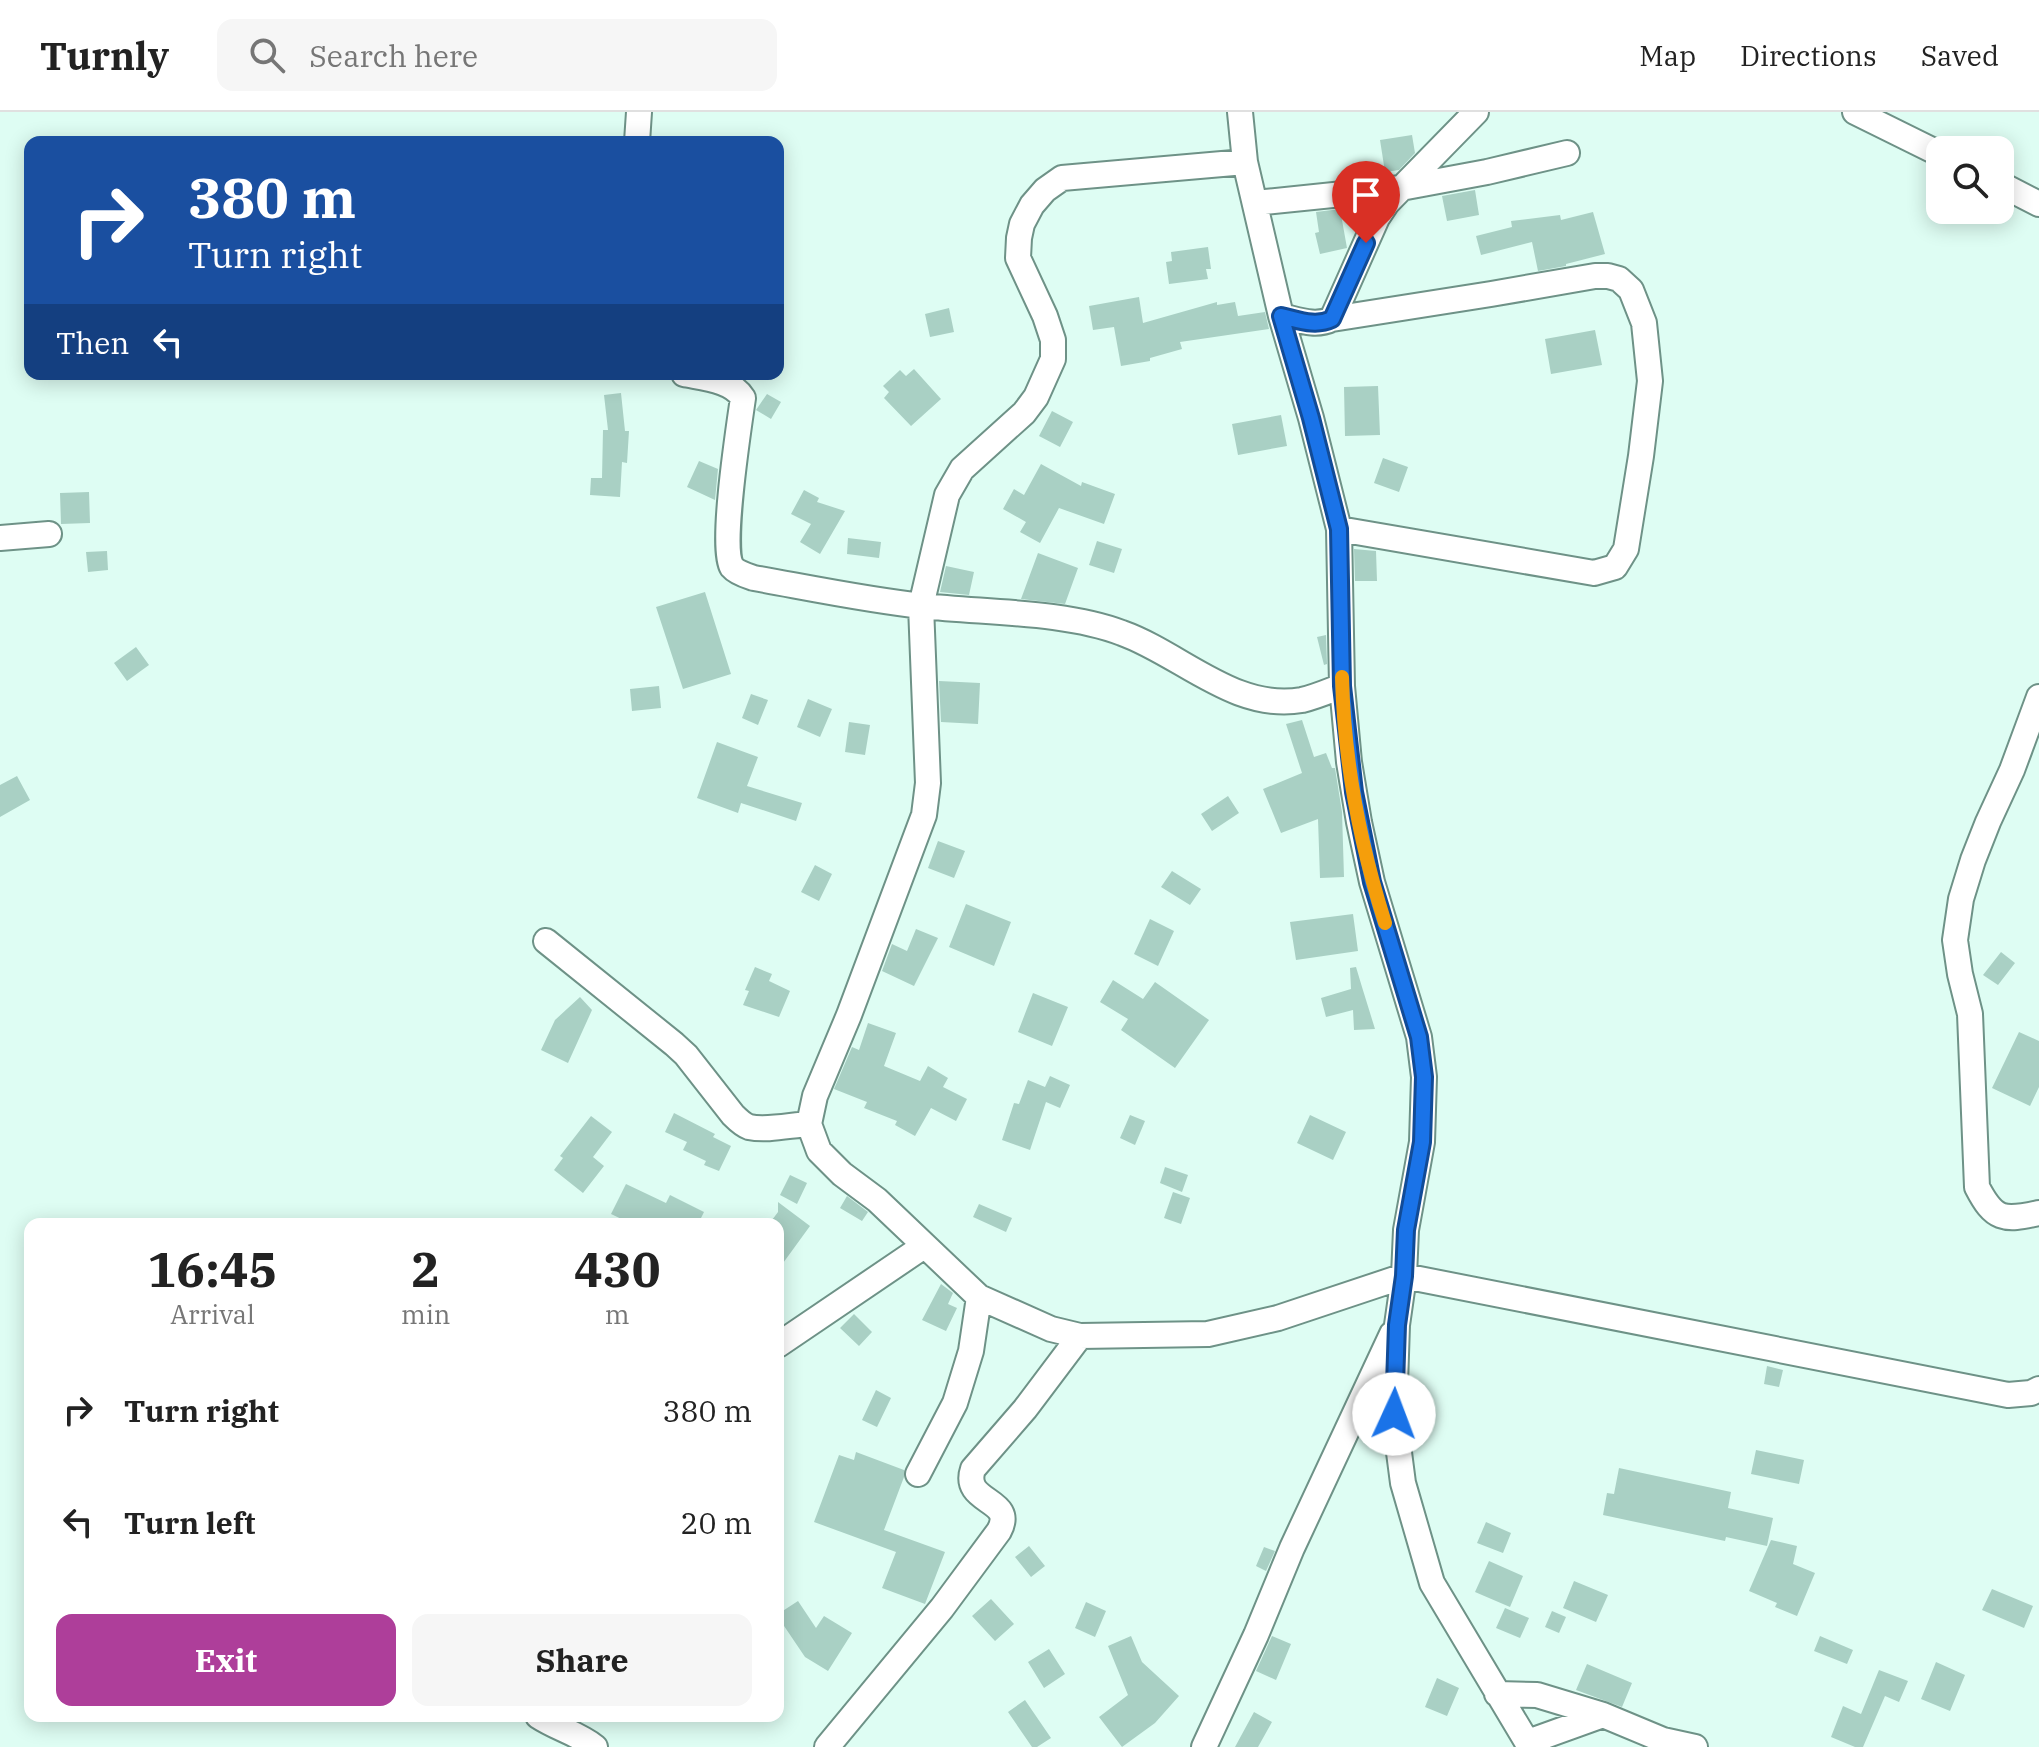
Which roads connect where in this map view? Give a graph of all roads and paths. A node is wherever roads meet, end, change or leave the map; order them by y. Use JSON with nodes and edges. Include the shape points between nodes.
{"nodes":[{"id":1,"x":639,"y":112,"type":"edge"},
{"id":2,"x":1240,"y":112,"type":"edge"},
{"id":3,"x":1476,"y":112,"type":"edge"},
{"id":4,"x":1855,"y":112,"type":"edge"},
{"id":5,"x":637,"y":136,"type":"edge"},
{"id":6,"x":1926,"y":147,"type":"edge"},
{"id":7,"x":1567,"y":153,"type":"dead end"},
{"id":8,"x":1245,"y":162,"type":"junction"},
{"id":9,"x":1401,"y":188,"type":"junction"},
{"id":10,"x":2014,"y":191,"type":"edge"},
{"id":11,"x":1255,"y":203,"type":"junction"},
{"id":12,"x":2039,"y":204,"type":"edge"},
{"id":13,"x":1281,"y":316,"type":"junction"},
{"id":14,"x":1332,"y":319,"type":"junction"},
{"id":15,"x":710,"y":380,"type":"edge"},
{"id":16,"x":1339,"y":529,"type":"junction"},
{"id":17,"x":49,"y":534,"type":"dead end"},
{"id":18,"x":0,"y":538,"type":"edge"},
{"id":19,"x":921,"y":606,"type":"junction"},
{"id":20,"x":1342,"y":686,"type":"junction"},
{"id":21,"x":2039,"y":697,"type":"edge"},
{"id":22,"x":546,"y":941,"type":"dead end"},
{"id":23,"x":809,"y":1124,"type":"junction"},
{"id":24,"x":2039,"y":1213,"type":"edge"},
{"id":25,"x":924,"y":1246,"type":"junction"},
{"id":26,"x":1404,"y":1276,"type":"junction"},
{"id":27,"x":979,"y":1297,"type":"junction"},
{"id":28,"x":1397,"y":1325,"type":"junction"},
{"id":29,"x":1080,"y":1336,"type":"junction"},
{"id":30,"x":784,"y":1341,"type":"edge"},
{"id":31,"x":2039,"y":1389,"type":"edge"},
{"id":32,"x":918,"y":1474,"type":"dead end"},
{"id":33,"x":1497,"y":1694,"type":"junction"},
{"id":34,"x":1603,"y":1715,"type":"junction"},
{"id":35,"x":548,"y":1722,"type":"edge"},
{"id":36,"x":1529,"y":1745,"type":"edge"},
{"id":37,"x":595,"y":1747,"type":"edge"},
{"id":38,"x":827,"y":1747,"type":"edge"},
{"id":39,"x":1204,"y":1747,"type":"edge"},
{"id":40,"x":1695,"y":1747,"type":"edge"}],
"edges":[{"from":1,"to":5,"type":"street"},
{"from":2,"to":8,"type":"street"},
{"from":3,"to":9,"type":"street"},
{"from":4,"to":6,"type":"street"},
{"from":7,"to":9,"type":"street"},
{"from":8,"to":11,"type":"street"},
{"from":8,"to":19,"type":"street","via":[[1062,178],[1032,205],[1022,224],[1018,258],[1045,316],[1053,359],[1024,413],[962,469],[947,495]]},
{"from":9,"to":11,"type":"street"},
{"from":9,"to":14,"type":"street","via":[[1377,218]]},
{"from":10,"to":12,"type":"street"},
{"from":11,"to":13,"type":"street"},
{"from":13,"to":14,"type":"street","via":[[1311,323]]},
{"from":13,"to":16,"type":"street"},
{"from":14,"to":16,"type":"street","via":[[1608,276],[1631,290],[1644,323],[1650,381],[1626,549],[1615,567],[1594,573]]},
{"from":15,"to":19,"type":"street","via":[[733,388],[743,398],[729,508],[732,567],[754,578]]},
{"from":16,"to":20,"type":"street"},
{"from":17,"to":18,"type":"street"},
{"from":19,"to":20,"type":"street","via":[[1090,623],[1165,652],[1252,697],[1303,700]]},
{"from":19,"to":23,"type":"street","via":[[928,783],[924,815],[815,1096]]},
{"from":20,"to":26,"type":"street","via":[[1359,822],[1419,1037],[1424,1077],[1422,1142],[1406,1230]]},
{"from":21,"to":24,"type":"street","via":[[1973,860],[1955,940],[1970,1014],[1977,1187],[2000,1216]]},
{"from":22,"to":23,"type":"street","via":[[686,1055],[742,1123],[762,1128]]},
{"from":23,"to":25,"type":"street","via":[[819,1151]]},
{"from":25,"to":27,"type":"street"},
{"from":25,"to":30,"type":"street"},
{"from":26,"to":28,"type":"street"},
{"from":26,"to":29,"type":"street","via":[[1278,1318],[1208,1334]]},
{"from":26,"to":31,"type":"street","via":[[2008,1395]]},
{"from":27,"to":29,"type":"street"},
{"from":27,"to":32,"type":"street","via":[[971,1351],[955,1403]]},
{"from":28,"to":33,"type":"street","via":[[1394,1414],[1403,1483],[1432,1583]]},
{"from":28,"to":39,"type":"street"},
{"from":29,"to":38,"type":"street","via":[[973,1469],[973,1486],[1000,1510],[1004,1523],[942,1608]]},
{"from":33,"to":34,"type":"street","via":[[1537,1695]]},
{"from":33,"to":36,"type":"street"},
{"from":34,"to":36,"type":"street"},
{"from":34,"to":40,"type":"street"},
{"from":35,"to":37,"type":"street"}]}
